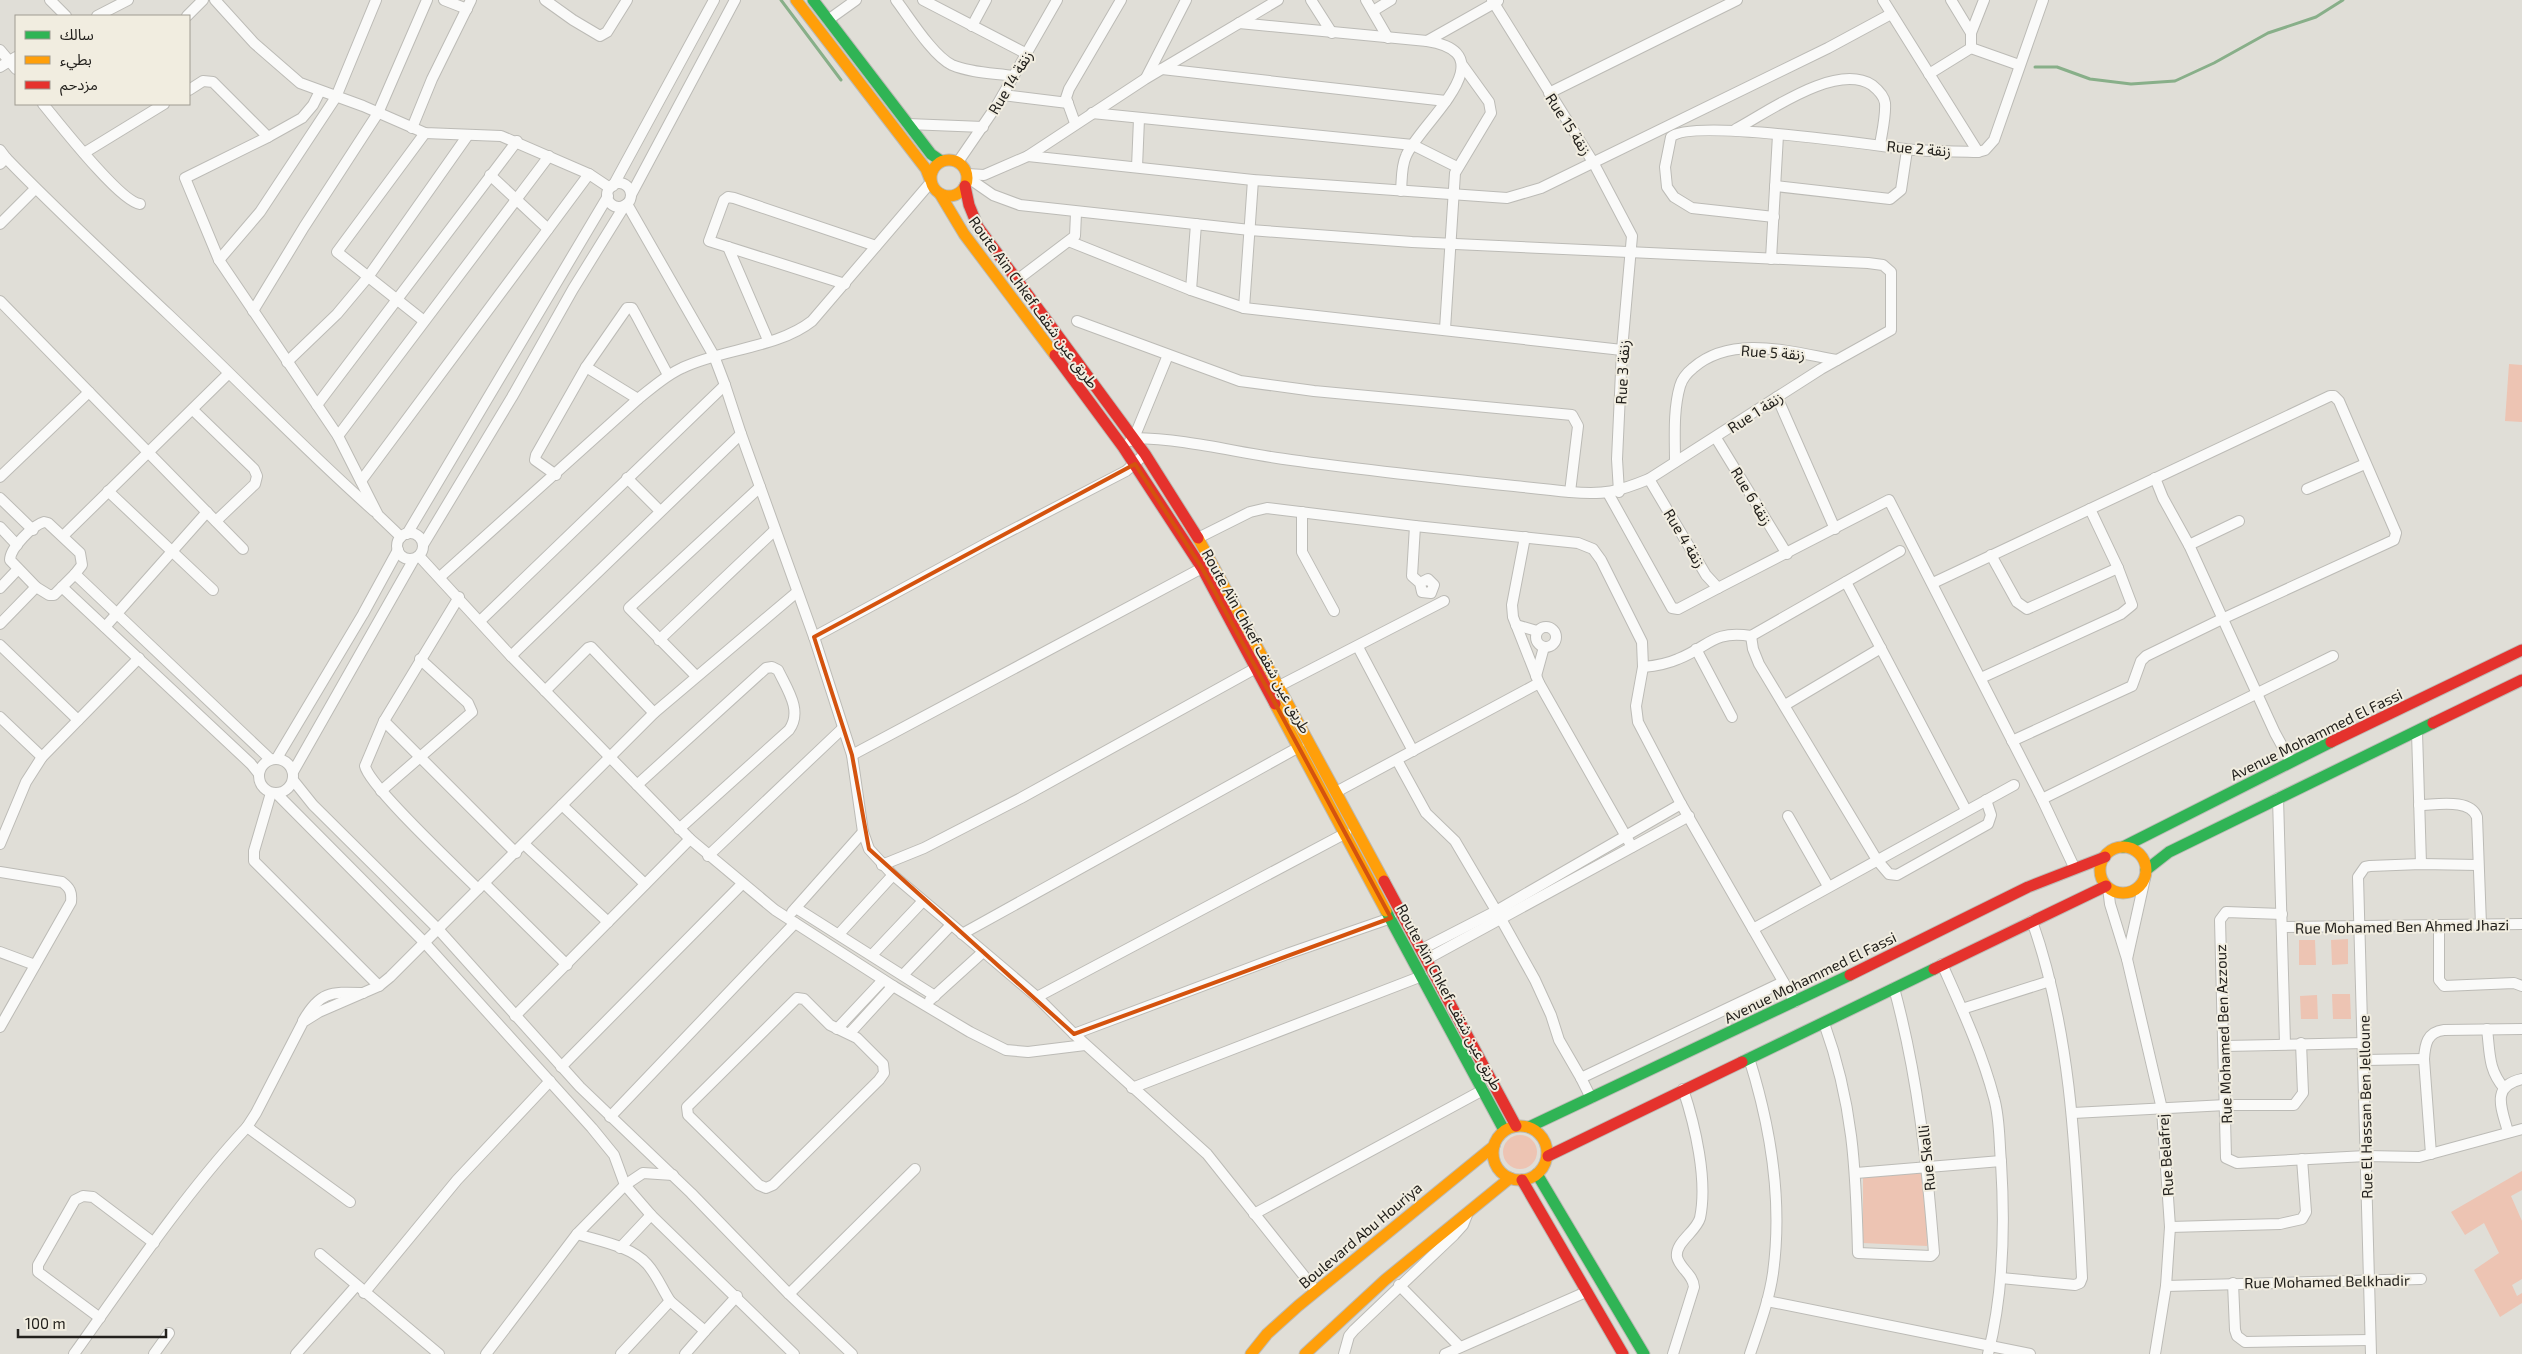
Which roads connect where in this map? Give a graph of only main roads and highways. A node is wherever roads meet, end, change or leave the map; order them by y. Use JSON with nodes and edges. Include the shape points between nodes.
{"nodes":[{"id":1,"x":796,"y":0,"type":"edge"},
{"id":2,"x":813,"y":0,"type":"edge"},
{"id":3,"x":941,"y":161,"type":"junction"},
{"id":4,"x":966,"y":179,"type":"junction"},
{"id":5,"x":931,"y":180,"type":"junction"},
{"id":6,"x":940,"y":194,"type":"junction"},
{"id":7,"x":2522,"y":650,"type":"edge"},
{"id":8,"x":2522,"y":680,"type":"edge"},
{"id":9,"x":2123,"y":847,"type":"junction"},
{"id":10,"x":2105,"y":856,"type":"junction"},
{"id":11,"x":2145,"y":874,"type":"junction"},
{"id":12,"x":2107,"y":887,"type":"junction"},
{"id":13,"x":1516,"y":1126,"type":"junction"},
{"id":14,"x":1529,"y":1127,"type":"junction"},
{"id":15,"x":1504,"y":1130,"type":"junction"},
{"id":16,"x":1494,"y":1146,"type":"junction"},
{"id":17,"x":1548,"y":1156,"type":"junction"},
{"id":18,"x":1537,"y":1174,"type":"junction"},
{"id":19,"x":1510,"y":1178,"type":"junction"},
{"id":20,"x":1522,"y":1180,"type":"junction"},
{"id":21,"x":1251,"y":1354,"type":"edge"},
{"id":22,"x":1305,"y":1354,"type":"edge"},
{"id":23,"x":1623,"y":1354,"type":"edge"},
{"id":24,"x":1644,"y":1354,"type":"edge"}],
"edges":[{"from":1,"to":5,"type":"main road","via":[[926,169]]},
{"from":2,"to":3,"type":"main road","via":[[931,154]]},
{"from":3,"to":4,"type":"main road","via":[[958,162],[965,169]]},
{"from":3,"to":5,"type":"main road","via":[[934,167]]},
{"from":4,"to":6,"type":"main road","via":[[957,194]]},
{"from":4,"to":13,"type":"main road","name":"Route Aïn Chkef طريق عين شقف","via":[[968,205],[978,227],[1134,438],[1198,538]]},
{"from":5,"to":6,"type":"main road"},
{"from":6,"to":15,"type":"main road","name":"Route Aïn Chkef طريق عين شقف","via":[[964,234],[1124,447],[1202,568]]},
{"from":7,"to":9,"type":"main road","name":"Avenue Mohammed El Fassi"},
{"from":8,"to":11,"type":"main road","via":[[2169,852]]},
{"from":9,"to":10,"type":"main road","name":"Avenue Mohammed El Fassi"},
{"from":9,"to":11,"type":"main road","via":[[2139,854]]},
{"from":10,"to":12,"type":"main road","via":[[2100,871]]},
{"from":10,"to":14,"type":"main road","name":"Avenue Mohammed El Fassi","via":[[2028,887],[1795,1002]]},
{"from":11,"to":12,"type":"main road","via":[[2141,885],[2128,893],[2114,892]]},
{"from":12,"to":17,"type":"main road"},
{"from":13,"to":14,"type":"main road"},
{"from":13,"to":15,"type":"main road"},
{"from":14,"to":17,"type":"main road","via":[[1543,1137]]},
{"from":15,"to":16,"type":"main road"},
{"from":16,"to":19,"type":"main road","via":[[1494,1162]]},
{"from":16,"to":21,"type":"main road","name":"Boulevard Abu Houriya","via":[[1316,1291],[1267,1334]]},
{"from":17,"to":18,"type":"main road"},
{"from":18,"to":20,"type":"main road"},
{"from":18,"to":24,"type":"main road"},
{"from":19,"to":20,"type":"main road"},
{"from":19,"to":22,"type":"main road","via":[[1385,1280]]},
{"from":20,"to":23,"type":"main road"}]}
